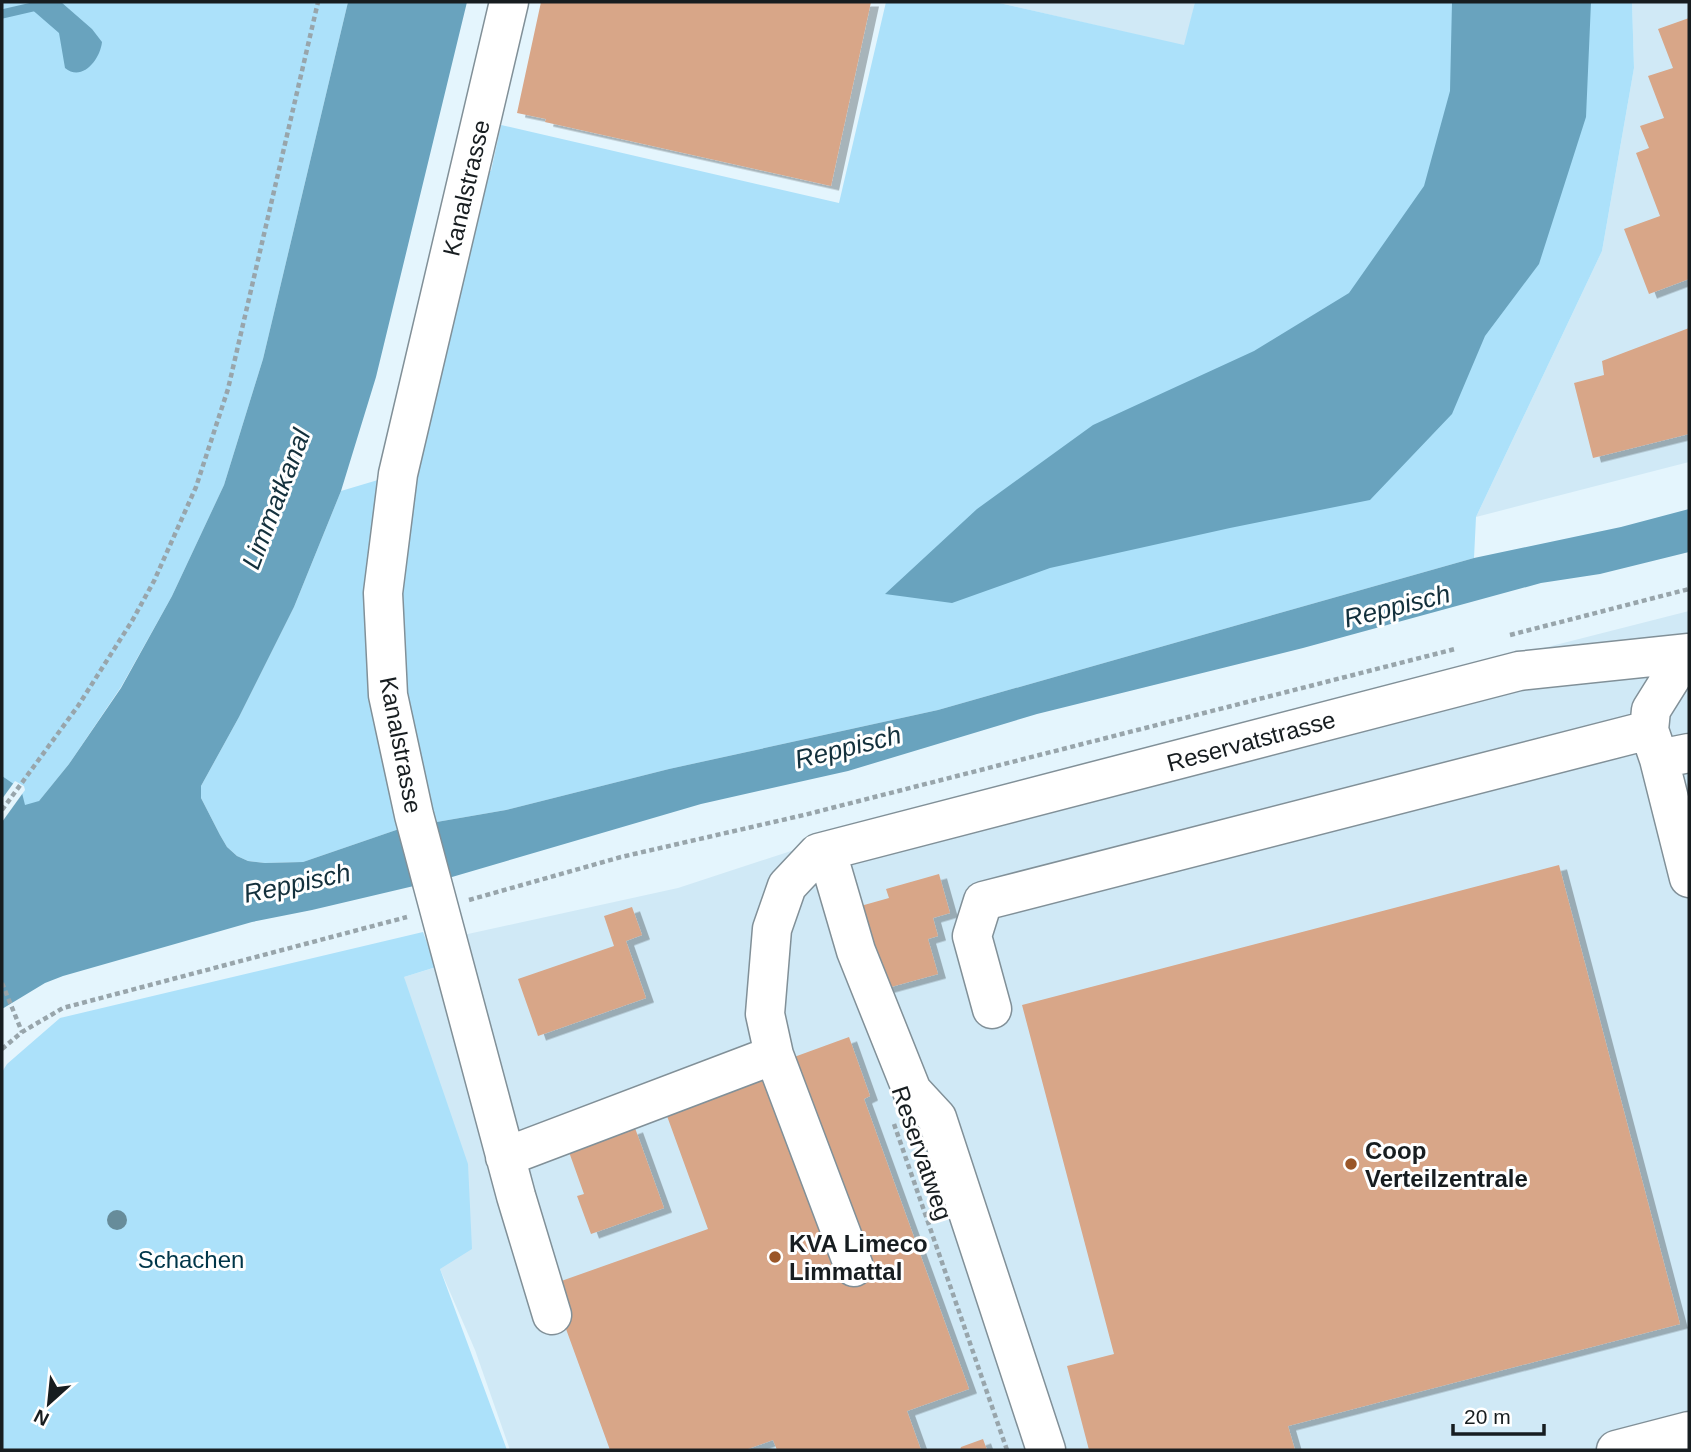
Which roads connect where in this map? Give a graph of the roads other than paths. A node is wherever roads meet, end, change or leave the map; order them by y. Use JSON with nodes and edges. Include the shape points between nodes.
{"nodes":[{"id":1,"x":509,"y":2,"type":"edge"},
{"id":2,"x":1687,"y":653,"type":"edge"},
{"id":3,"x":1666,"y":747,"type":"edge"},
{"id":4,"x":1684,"y":840,"type":"edge"},
{"id":5,"x":822,"y":853,"type":"junction"},
{"id":6,"x":1689,"y":878,"type":"edge"},
{"id":7,"x":992,"y":1009,"type":"dead end"},
{"id":8,"x":774,"y":1055,"type":"junction"},
{"id":9,"x":505,"y":1157,"type":"junction"},
{"id":10,"x":854,"y":1267,"type":"dead end"},
{"id":11,"x":552,"y":1315,"type":"dead end"},
{"id":12,"x":1689,"y":1431,"type":"edge"},
{"id":13,"x":1046,"y":1450,"type":"edge"},
{"id":14,"x":1616,"y":1450,"type":"edge"}],
"edges":[{"from":1,"to":9,"type":"street","name":"Kanalstrasse","via":[[398,474],[383,593],[388,695],[414,815]]},
{"from":2,"to":3,"type":"street","via":[[1651,710]]},
{"from":2,"to":5,"type":"street","name":"Reservatstrasse","via":[[1519,671]]},
{"from":3,"to":4,"type":"street"},
{"from":3,"to":7,"type":"street","via":[[983,901],[972,936]]},
{"from":4,"to":6,"type":"street"},
{"from":5,"to":8,"type":"street","via":[[787,886],[772,929],[765,1014]]},
{"from":5,"to":13,"type":"street","via":[[912,1091],[937,1118]]},
{"from":8,"to":9,"type":"street"},
{"from":8,"to":10,"type":"street"},
{"from":9,"to":11,"type":"street","name":"Kanalstrasse"},
{"from":12,"to":14,"type":"street"}]}
